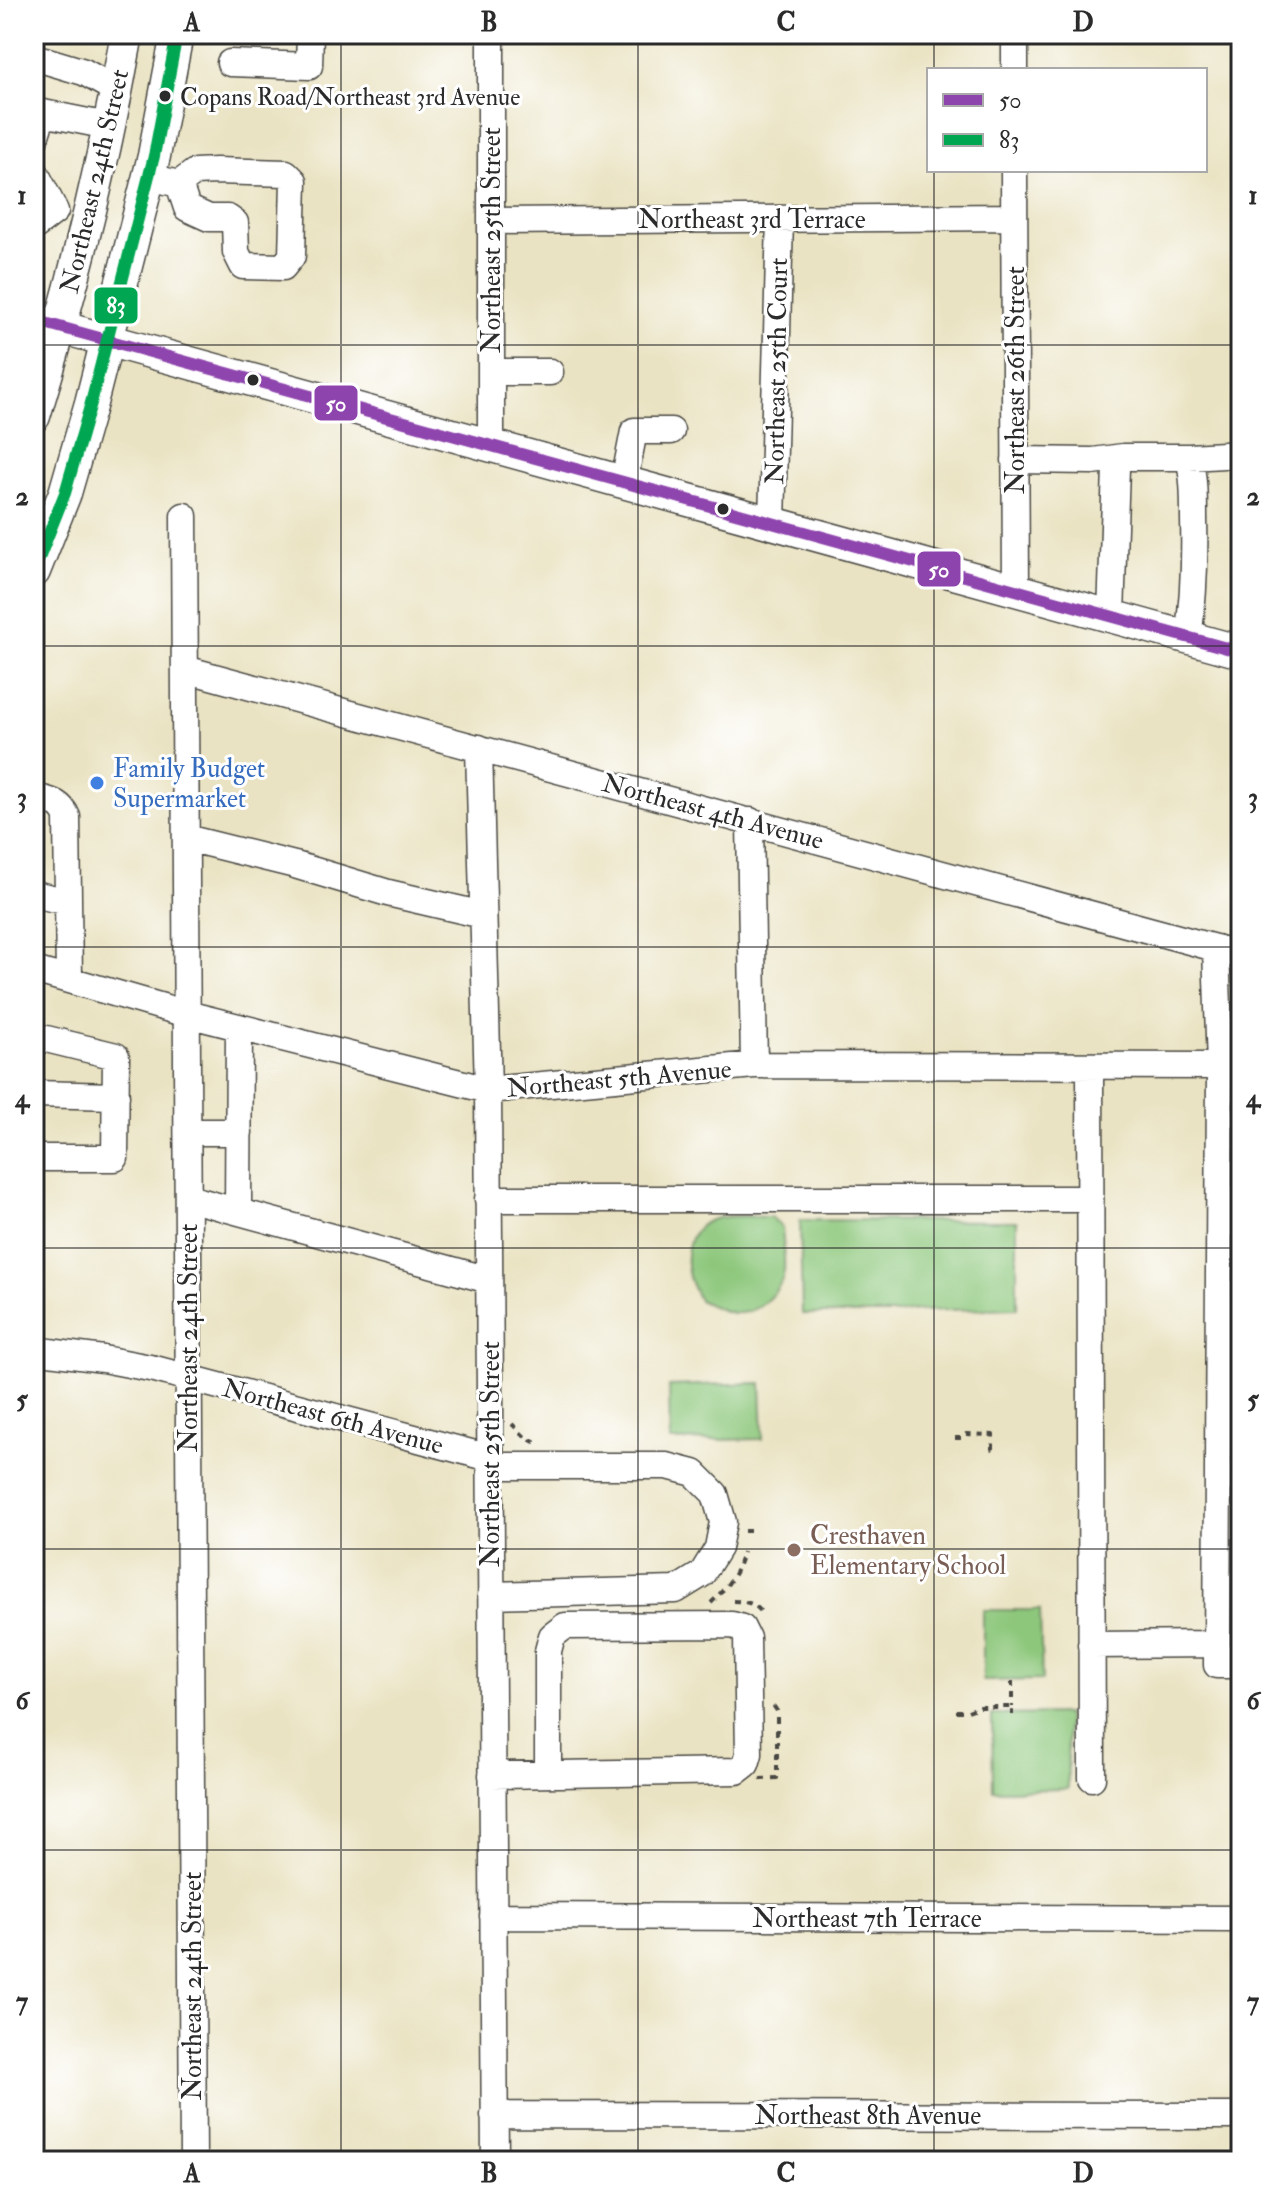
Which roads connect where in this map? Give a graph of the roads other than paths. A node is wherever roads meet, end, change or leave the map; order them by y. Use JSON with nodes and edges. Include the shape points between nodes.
{"nodes":[{"id":1,"x":127,"y":34,"type":"edge"},
{"id":2,"x":177,"y":34,"type":"edge"},
{"id":3,"x":310,"y":34,"type":"edge"},
{"id":4,"x":491,"y":34,"type":"edge"},
{"id":5,"x":1015,"y":34,"type":"edge"},
{"id":6,"x":34,"y":57,"type":"edge"},
{"id":7,"x":230,"y":63,"type":"dead end"},
{"id":8,"x":1015,"y":68,"type":"edge"},
{"id":9,"x":116,"y":90,"type":"junction"},
{"id":10,"x":108,"y":126,"type":"junction"},
{"id":11,"x":34,"y":141,"type":"edge"},
{"id":12,"x":1014,"y":172,"type":"edge"},
{"id":13,"x":164,"y":181,"type":"junction"},
{"id":14,"x":38,"y":187,"type":"edge"},
{"id":15,"x":1013,"y":217,"type":"junction"},
{"id":16,"x":780,"y":219,"type":"junction"},
{"id":17,"x":491,"y":221,"type":"junction"},
{"id":18,"x":34,"y":227,"type":"edge"},
{"id":19,"x":47,"y":323,"type":"edge"},
{"id":20,"x":107,"y":340,"type":"junction"},
{"id":21,"x":491,"y":372,"type":"junction"},
{"id":22,"x":550,"y":372,"type":"dead end"},
{"id":23,"x":34,"y":416,"type":"edge"},
{"id":24,"x":671,"y":431,"type":"dead end"},
{"id":25,"x":491,"y":445,"type":"junction"},
{"id":26,"x":1241,"y":454,"type":"edge"},
{"id":27,"x":1189,"y":457,"type":"junction"},
{"id":28,"x":1118,"y":458,"type":"junction"},
{"id":29,"x":1015,"y":460,"type":"junction"},
{"id":30,"x":624,"y":482,"type":"junction"},
{"id":31,"x":184,"y":516,"type":"dead end"},
{"id":32,"x":772,"y":523,"type":"junction"},
{"id":33,"x":34,"y":571,"type":"edge"},
{"id":34,"x":1016,"y":590,"type":"junction"},
{"id":35,"x":1111,"y":616,"type":"junction"},
{"id":36,"x":1188,"y":637,"type":"junction"},
{"id":37,"x":1241,"y":652,"type":"edge"},
{"id":38,"x":185,"y":669,"type":"junction"},
{"id":39,"x":479,"y":748,"type":"junction"},
{"id":40,"x":34,"y":797,"type":"edge"},
{"id":41,"x":750,"y":821,"type":"junction"},
{"id":42,"x":186,"y":838,"type":"junction"},
{"id":43,"x":34,"y":894,"type":"edge"},
{"id":44,"x":68,"y":902,"type":"junction"},
{"id":45,"x":483,"y":915,"type":"junction"},
{"id":46,"x":1229,"y":952,"type":"edge"},
{"id":47,"x":34,"y":970,"type":"edge"},
{"id":48,"x":69,"y":980,"type":"junction"},
{"id":49,"x":187,"y":1014,"type":"junction"},
{"id":50,"x":239,"y":1027,"type":"junction"},
{"id":51,"x":34,"y":1036,"type":"edge"},
{"id":52,"x":754,"y":1065,"type":"junction"},
{"id":53,"x":1090,"y":1066,"type":"junction"},
{"id":54,"x":1220,"y":1066,"type":"junction"},
{"id":55,"x":488,"y":1090,"type":"junction"},
{"id":56,"x":34,"y":1094,"type":"edge"},
{"id":57,"x":116,"y":1096,"type":"junction"},
{"id":58,"x":188,"y":1132,"type":"junction"},
{"id":59,"x":239,"y":1132,"type":"junction"},
{"id":60,"x":34,"y":1158,"type":"edge"},
{"id":61,"x":188,"y":1198,"type":"junction"},
{"id":62,"x":488,"y":1199,"type":"junction"},
{"id":63,"x":1090,"y":1199,"type":"junction"},
{"id":64,"x":238,"y":1211,"type":"junction"},
{"id":65,"x":489,"y":1280,"type":"junction"},
{"id":66,"x":34,"y":1350,"type":"edge"},
{"id":67,"x":189,"y":1377,"type":"junction"},
{"id":68,"x":490,"y":1462,"type":"junction"},
{"id":69,"x":491,"y":1595,"type":"junction"},
{"id":70,"x":1091,"y":1645,"type":"junction"},
{"id":71,"x":1225,"y":1658,"type":"edge"},
{"id":72,"x":548,"y":1774,"type":"junction"},
{"id":73,"x":492,"y":1775,"type":"junction"},
{"id":74,"x":1092,"y":1778,"type":"dead end"},
{"id":75,"x":493,"y":1916,"type":"junction"},
{"id":76,"x":1241,"y":1919,"type":"edge"},
{"id":77,"x":494,"y":2115,"type":"junction"},
{"id":78,"x":1241,"y":2116,"type":"edge"},
{"id":79,"x":193,"y":2161,"type":"edge"},
{"id":80,"x":495,"y":2161,"type":"edge"}],
"edges":[{"from":1,"to":9,"type":"main road","name":"Northeast 24th Street"},
{"from":2,"to":13,"type":"main road","name":"Northeast 24th Street"},
{"from":3,"to":7,"type":"street","via":[[309,66]]},
{"from":4,"to":17,"type":"street","name":"Northeast 25th Street"},
{"from":5,"to":8,"type":"street"},
{"from":6,"to":9,"type":"street","via":[[84,72]]},
{"from":9,"to":10,"type":"main road","name":"Northeast 24th Street"},
{"from":10,"to":11,"type":"street","via":[[43,113]]},
{"from":10,"to":19,"type":"main road","name":"Northeast 24th Street","via":[[78,260]]},
{"from":12,"to":15,"type":"street","name":"Northeast 26th Street"},
{"from":13,"to":13,"type":"street","via":[[187,208],[235,223],[236,252],[243,266],[283,267],[292,256],[294,181],[286,173],[195,172]]},
{"from":13,"to":20,"type":"main road","name":"Northeast 24th Street"},
{"from":14,"to":18,"type":"street","via":[[55,211]]},
{"from":15,"to":16,"type":"street","name":"Northeast 3rd Terrace"},
{"from":15,"to":29,"type":"street","name":"Northeast 26th Street"},
{"from":16,"to":17,"type":"street","name":"Northeast 3rd Terrace"},
{"from":16,"to":32,"type":"street","name":"Northeast 25th Court"},
{"from":17,"to":21,"type":"street","name":"Northeast 25th Street"},
{"from":19,"to":20,"type":"main road"},
{"from":19,"to":23,"type":"main road","name":"Northeast 24th Street"},
{"from":20,"to":25,"type":"main road"},
{"from":20,"to":33,"type":"main road","name":"Northeast 24th Street","via":[[65,493]]},
{"from":21,"to":22,"type":"street"},
{"from":21,"to":25,"type":"street","name":"Northeast 25th Street"},
{"from":24,"to":30,"type":"street","via":[[634,431]]},
{"from":25,"to":30,"type":"main road"},
{"from":26,"to":27,"type":"street"},
{"from":27,"to":28,"type":"street"},
{"from":27,"to":36,"type":"street","via":[[1195,545]]},
{"from":28,"to":29,"type":"street"},
{"from":28,"to":35,"type":"street"},
{"from":29,"to":34,"type":"street","name":"Northeast 26th Street"},
{"from":30,"to":32,"type":"main road"},
{"from":31,"to":38,"type":"street","name":"Northeast 24th Street"},
{"from":32,"to":34,"type":"main road"},
{"from":34,"to":35,"type":"main road"},
{"from":35,"to":36,"type":"main road"},
{"from":36,"to":37,"type":"main road"},
{"from":38,"to":39,"type":"street","name":"Northeast 4th Avenue"},
{"from":38,"to":42,"type":"street","name":"Northeast 24th Street"},
{"from":39,"to":41,"type":"street","name":"Northeast 4th Avenue"},
{"from":39,"to":45,"type":"street","name":"Northeast 25th Street"},
{"from":40,"to":44,"type":"street","via":[[62,807],[67,817]]},
{"from":41,"to":46,"type":"street","name":"Northeast 4th Avenue"},
{"from":41,"to":52,"type":"street"},
{"from":42,"to":45,"type":"street"},
{"from":42,"to":49,"type":"street","name":"Northeast 24th Street"},
{"from":43,"to":44,"type":"street"},
{"from":44,"to":48,"type":"street"},
{"from":45,"to":55,"type":"street","name":"Northeast 25th Street"},
{"from":46,"to":54,"type":"street"},
{"from":47,"to":48,"type":"street","name":"Northeast 5th Avenue"},
{"from":48,"to":49,"type":"street","name":"Northeast 5th Avenue"},
{"from":49,"to":50,"type":"street","name":"Northeast 5th Avenue"},
{"from":49,"to":58,"type":"street","name":"Northeast 24th Street"},
{"from":50,"to":55,"type":"street","name":"Northeast 5th Avenue"},
{"from":50,"to":59,"type":"street"},
{"from":51,"to":57,"type":"street","via":[[116,1056]]},
{"from":52,"to":53,"type":"street","name":"Northeast 5th Avenue"},
{"from":52,"to":55,"type":"street","name":"Northeast 5th Avenue"},
{"from":53,"to":54,"type":"street","name":"Northeast 5th Avenue"},
{"from":53,"to":63,"type":"street"},
{"from":54,"to":71,"type":"street"},
{"from":55,"to":62,"type":"street","name":"Northeast 25th Street"},
{"from":56,"to":57,"type":"street"},
{"from":57,"to":60,"type":"street","via":[[115,1158]]},
{"from":58,"to":59,"type":"street"},
{"from":58,"to":61,"type":"street","name":"Northeast 24th Street"},
{"from":59,"to":64,"type":"street"},
{"from":61,"to":64,"type":"street"},
{"from":61,"to":67,"type":"street","name":"Northeast 24th Street"},
{"from":62,"to":63,"type":"street"},
{"from":62,"to":65,"type":"street","name":"Northeast 25th Street"},
{"from":63,"to":70,"type":"street"},
{"from":64,"to":65,"type":"street"},
{"from":65,"to":68,"type":"street","name":"Northeast 25th Street"},
{"from":66,"to":67,"type":"street","name":"Northeast 6th Avenue"},
{"from":67,"to":68,"type":"street","name":"Northeast 6th Avenue"},
{"from":67,"to":79,"type":"street","name":"Northeast 24th Street"},
{"from":68,"to":69,"type":"street","name":"Northeast 25th Street"},
{"from":68,"to":69,"type":"street","name":"Northeast 6th Avenue","via":[[667,1466],[694,1473],[715,1494],[723,1522],[718,1548],[702,1574],[676,1590]]},
{"from":69,"to":73,"type":"street","name":"Northeast 25th Street"},
{"from":70,"to":71,"type":"street"},
{"from":70,"to":74,"type":"street"},
{"from":72,"to":72,"type":"street","via":[[737,1771],[749,1754],[747,1638],[742,1628],[565,1626],[552,1636],[548,1651]]},
{"from":72,"to":73,"type":"street"},
{"from":73,"to":75,"type":"street","name":"Northeast 25th Street"},
{"from":75,"to":76,"type":"street","name":"Northeast 7th Terrace"},
{"from":75,"to":77,"type":"street","name":"Northeast 25th Street"},
{"from":77,"to":78,"type":"street","name":"Northeast 8th Avenue"},
{"from":77,"to":80,"type":"street","name":"Northeast 25th Street"}]}
